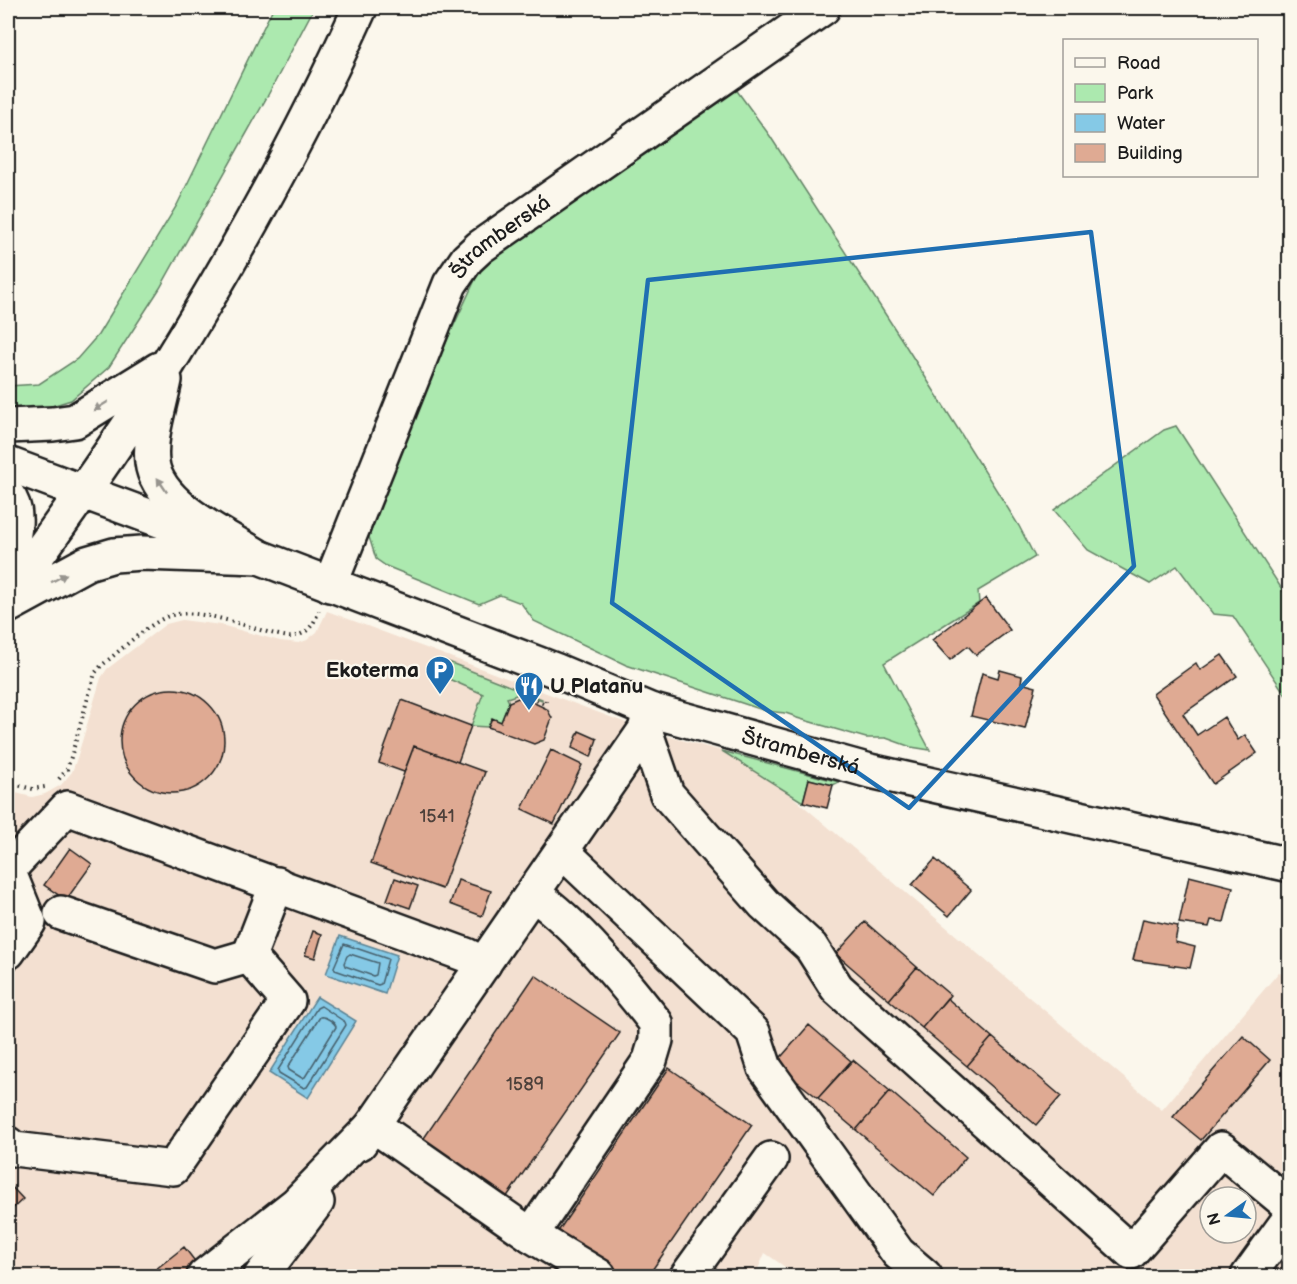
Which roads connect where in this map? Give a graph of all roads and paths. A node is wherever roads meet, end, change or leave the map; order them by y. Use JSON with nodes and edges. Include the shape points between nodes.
{"nodes":[{"id":1,"x":360,"y":8,"type":"edge"},
{"id":2,"x":823,"y":8,"type":"edge"},
{"id":3,"x":168,"y":364,"type":"junction"},
{"id":4,"x":8,"y":426,"type":"edge"},
{"id":5,"x":8,"y":464,"type":"edge"},
{"id":6,"x":83,"y":491,"type":"junction"},
{"id":7,"x":8,"y":496,"type":"edge"},
{"id":8,"x":259,"y":557,"type":"junction"},
{"id":9,"x":8,"y":561,"type":"edge"},
{"id":10,"x":330,"y":585,"type":"junction"},
{"id":11,"x":8,"y":596,"type":"edge"},
{"id":12,"x":8,"y":606,"type":"edge"},
{"id":13,"x":648,"y":720,"type":"junction"},
{"id":14,"x":8,"y":783,"type":"edge"},
{"id":15,"x":562,"y":851,"type":"junction"},
{"id":16,"x":27,"y":859,"type":"edge"},
{"id":17,"x":1290,"y":865,"type":"edge"},
{"id":18,"x":277,"y":884,"type":"junction"},
{"id":19,"x":533,"y":894,"type":"junction"},
{"id":20,"x":61,"y":913,"type":"dead end"},
{"id":21,"x":8,"y":952,"type":"edge"},
{"id":22,"x":249,"y":956,"type":"junction"},
{"id":23,"x":484,"y":964,"type":"junction"},
{"id":24,"x":373,"y":1125,"type":"junction"},
{"id":25,"x":8,"y":1144,"type":"edge"},
{"id":26,"x":771,"y":1159,"type":"dead end"},
{"id":27,"x":1290,"y":1206,"type":"edge"},
{"id":28,"x":1290,"y":1218,"type":"edge"},
{"id":29,"x":531,"y":1235,"type":"junction"},
{"id":30,"x":204,"y":1276,"type":"edge"},
{"id":31,"x":261,"y":1276,"type":"edge"},
{"id":32,"x":599,"y":1276,"type":"edge"},
{"id":33,"x":687,"y":1276,"type":"edge"},
{"id":34,"x":925,"y":1276,"type":"edge"},
{"id":35,"x":1248,"y":1276,"type":"edge"}],
"edges":[{"from":1,"to":3,"type":"street","via":[[293,145]]},
{"from":2,"to":10,"type":"street","name":"Štramberská","via":[[467,259],[450,284]]},
{"from":3,"to":4,"type":"street","one_way":true,"via":[[75,421]]},
{"from":3,"to":6,"type":"street"},
{"from":8,"to":3,"type":"street","one_way":true,"via":[[196,519],[158,481],[152,463],[152,442]]},
{"from":5,"to":6,"type":"street","name":"Štramberská"},
{"from":6,"to":8,"type":"street","name":"Štramberská"},
{"from":6,"to":11,"type":"street"},
{"from":7,"to":9,"type":"street","via":[[14,508]]},
{"from":8,"to":10,"type":"street","name":"Štramberská"},
{"from":12,"to":8,"type":"street","one_way":true,"via":[[87,563],[114,555]]},
{"from":10,"to":13,"type":"street","name":"Štramberská","via":[[557,671]]},
{"from":10,"to":14,"type":"path","via":[[311,629],[298,636],[282,636],[216,617],[180,614],[164,618],[95,673],[67,769],[58,780],[33,789]]},
{"from":13,"to":15,"type":"street"},
{"from":13,"to":17,"type":"street","name":"Štramberská"},
{"from":13,"to":27,"type":"street","via":[[667,794],[764,904],[811,947],[837,988],[1131,1252],[1221,1149]]},
{"from":15,"to":19,"type":"street"},
{"from":15,"to":34,"type":"street","via":[[753,1032],[765,1068],[898,1253]]},
{"from":16,"to":18,"type":"street","via":[[67,808]]},
{"from":16,"to":21,"type":"street","via":[[29,922]]},
{"from":18,"to":22,"type":"street"},
{"from":18,"to":23,"type":"street"},
{"from":19,"to":23,"type":"street"},
{"from":19,"to":29,"type":"street","via":[[593,949],[656,1023],[656,1040],[650,1060]]},
{"from":20,"to":22,"type":"street","via":[[215,966]]},
{"from":22,"to":25,"type":"street","via":[[288,1001],[173,1168],[14,1149]]},
{"from":23,"to":24,"type":"street"},
{"from":24,"to":29,"type":"street"},
{"from":24,"to":30,"type":"street","via":[[296,1204]]},
{"from":24,"to":31,"type":"street"},
{"from":26,"to":33,"type":"street"},
{"from":28,"to":35,"type":"street"},
{"from":29,"to":32,"type":"street"}]}
